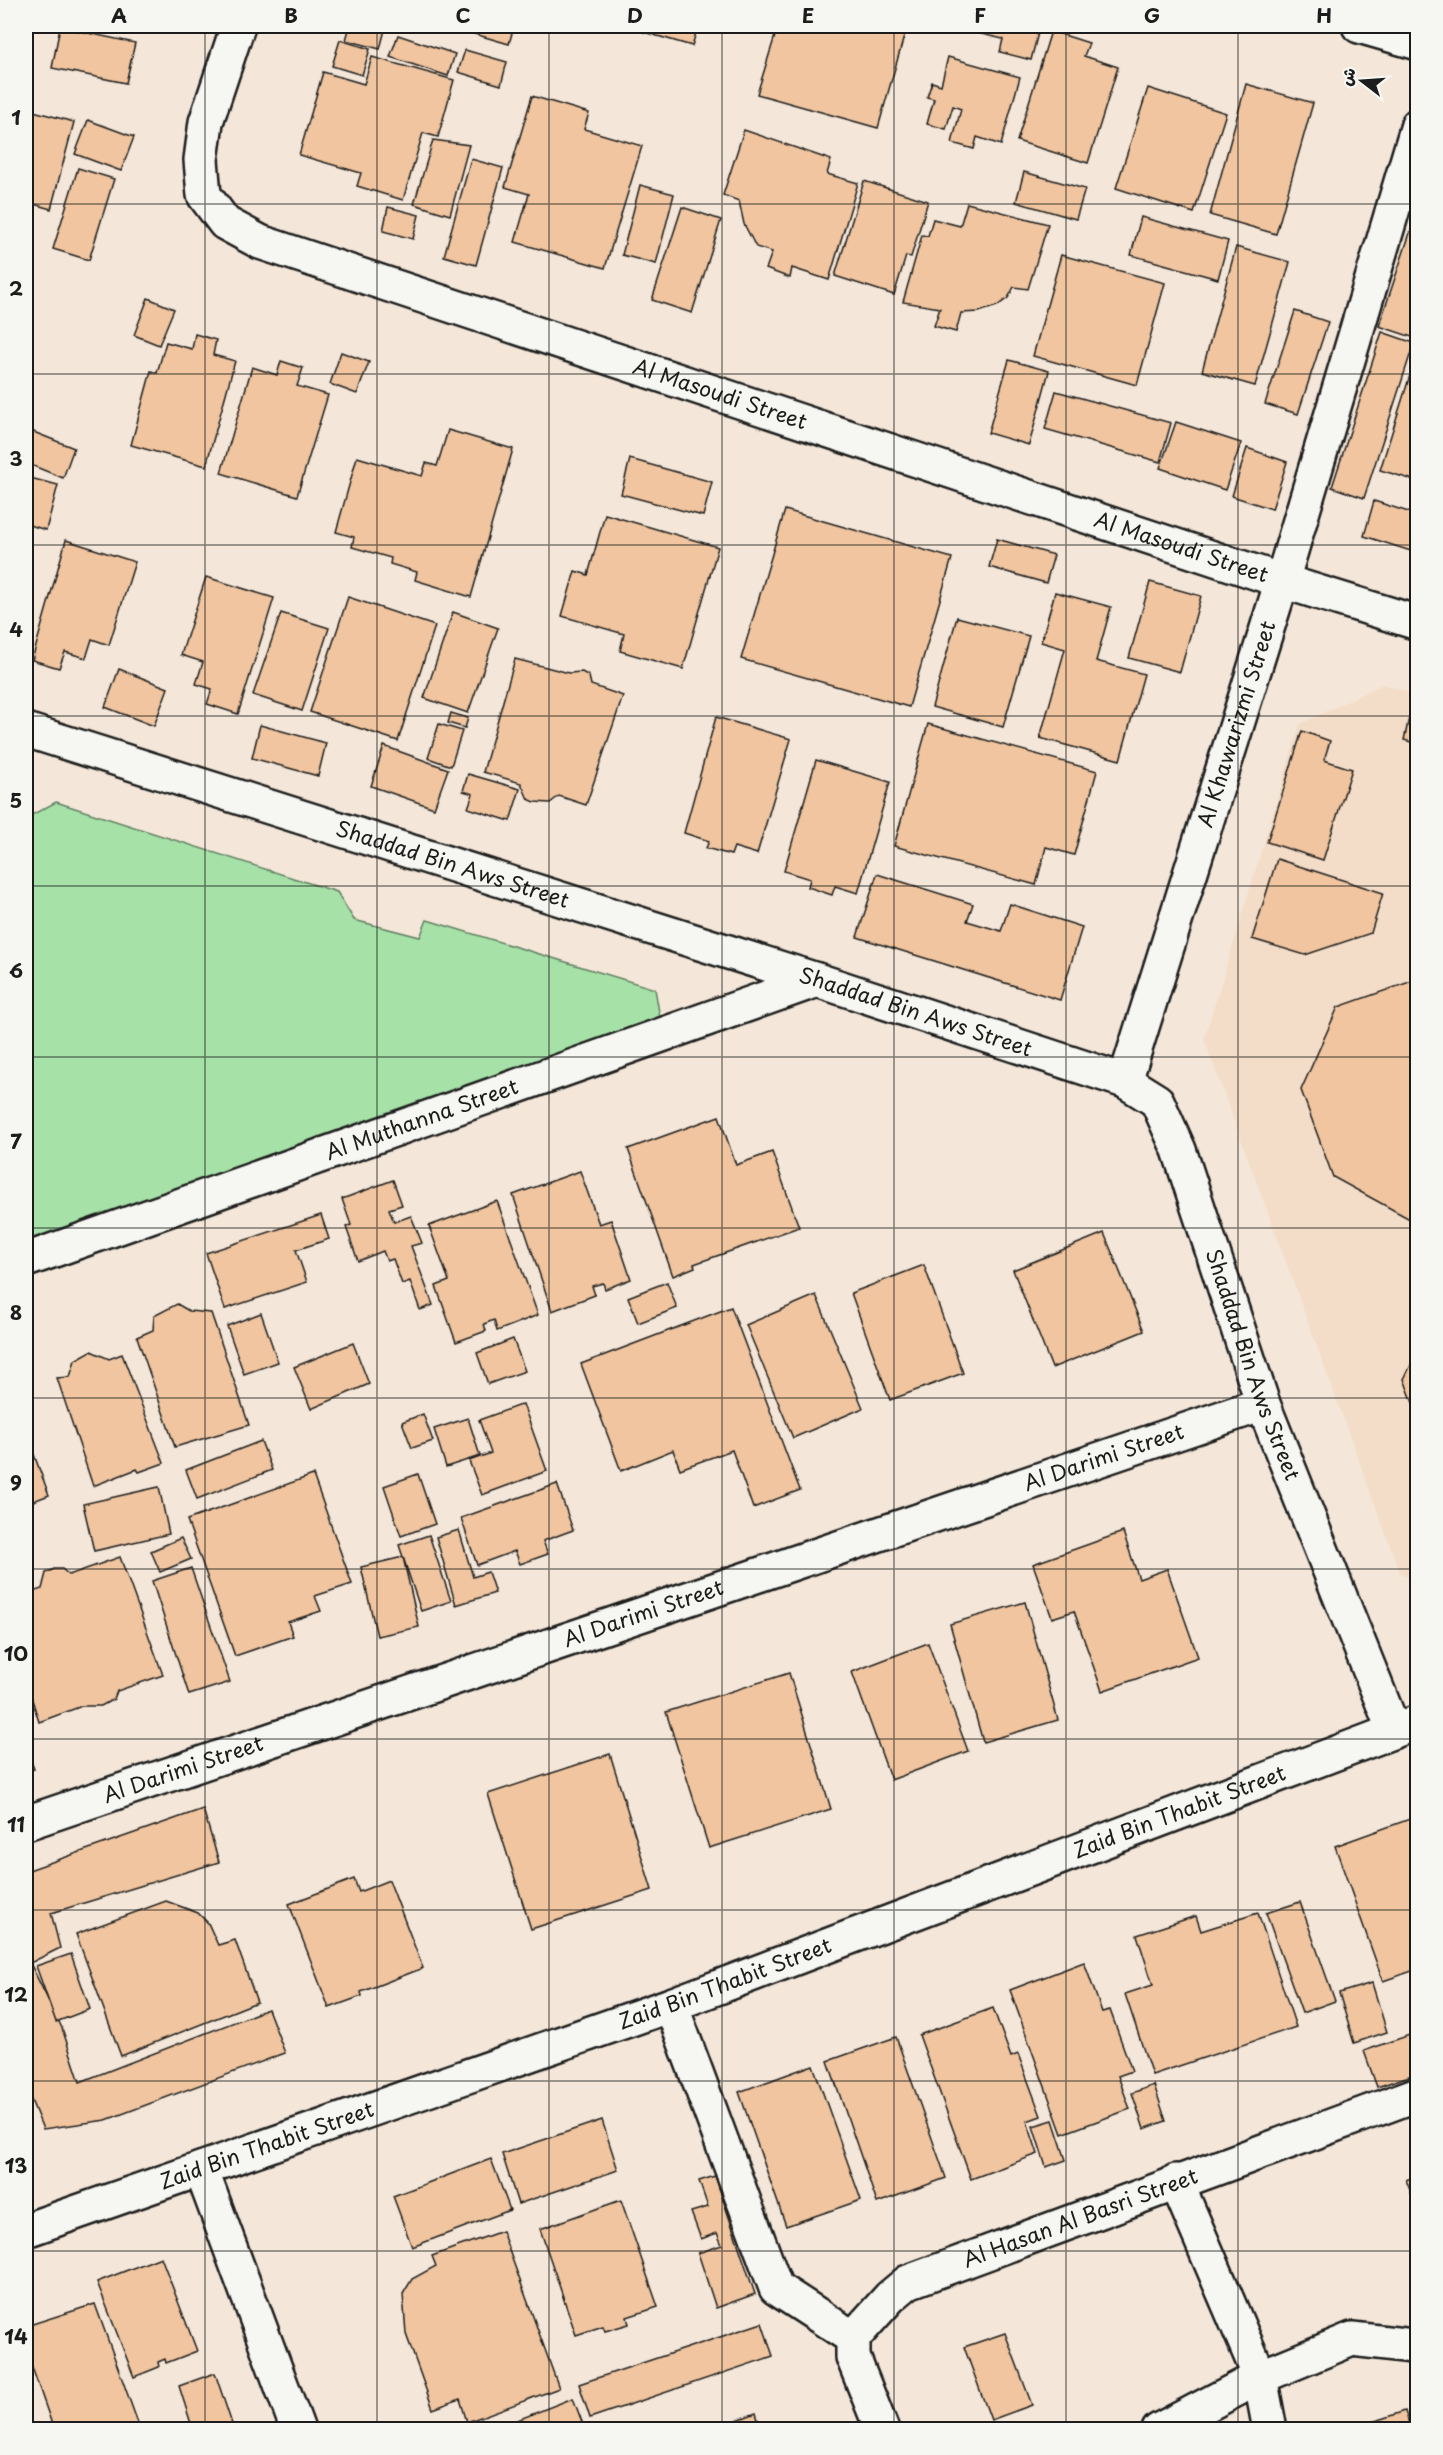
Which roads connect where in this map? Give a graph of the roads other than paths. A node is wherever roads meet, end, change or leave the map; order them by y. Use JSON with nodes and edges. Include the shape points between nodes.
{"nodes":[{"id":1,"x":238,"y":26,"type":"edge"},
{"id":2,"x":1359,"y":26,"type":"edge"},
{"id":3,"x":1418,"y":43,"type":"edge"},
{"id":4,"x":1418,"y":126,"type":"edge"},
{"id":5,"x":1282,"y":581,"type":"junction"},
{"id":6,"x":1418,"y":623,"type":"edge"},
{"id":7,"x":26,"y":730,"type":"edge"},
{"id":8,"x":817,"y":980,"type":"junction"},
{"id":9,"x":1125,"y":1081,"type":"junction"},
{"id":10,"x":26,"y":1260,"type":"edge"},
{"id":11,"x":1263,"y":1404,"type":"junction"},
{"id":12,"x":1406,"y":1727,"type":"edge"},
{"id":13,"x":26,"y":1823,"type":"edge"},
{"id":14,"x":671,"y":2005,"type":"junction"},
{"id":15,"x":1418,"y":2094,"type":"edge"},
{"id":16,"x":201,"y":2169,"type":"junction"},
{"id":17,"x":1176,"y":2181,"type":"junction"},
{"id":18,"x":26,"y":2230,"type":"edge"},
{"id":19,"x":853,"y":2338,"type":"junction"},
{"id":20,"x":1418,"y":2350,"type":"edge"},
{"id":21,"x":1260,"y":2378,"type":"junction"},
{"id":22,"x":298,"y":2430,"type":"edge"},
{"id":23,"x":882,"y":2430,"type":"edge"},
{"id":24,"x":1159,"y":2430,"type":"edge"},
{"id":25,"x":1270,"y":2430,"type":"edge"}],
"edges":[{"from":1,"to":5,"type":"street","name":"Al Masoudi Street","via":[[206,122],[201,160],[204,195],[233,228],[260,242]]},
{"from":2,"to":3,"type":"street"},
{"from":4,"to":5,"type":"street","name":"Al Khawarizmi Street"},
{"from":5,"to":6,"type":"street","name":"Al Masoudi Street"},
{"from":5,"to":9,"type":"street","name":"Al Khawarizmi Street"},
{"from":7,"to":8,"type":"street","name":"Shaddad Bin Aws Street"},
{"from":8,"to":9,"type":"street","name":"Shaddad Bin Aws Street"},
{"from":8,"to":10,"type":"street","name":"Al Muthanna Street"},
{"from":9,"to":11,"type":"street","name":"Shaddad Bin Aws Street","via":[[1157,1101],[1179,1150]]},
{"from":11,"to":12,"type":"street","name":"Shaddad Bin Aws Street"},
{"from":11,"to":13,"type":"street","name":"Al Darimi Street"},
{"from":12,"to":14,"type":"street","name":"Zaid Bin Thabit Street"},
{"from":14,"to":16,"type":"street","name":"Zaid Bin Thabit Street"},
{"from":14,"to":19,"type":"street","via":[[776,2288]]},
{"from":15,"to":17,"type":"street","name":"Al Hasan Al Basri Street"},
{"from":16,"to":18,"type":"street","name":"Zaid Bin Thabit Street"},
{"from":16,"to":22,"type":"street"},
{"from":17,"to":19,"type":"street","name":"Al Hasan Al Basri Street","via":[[908,2282]]},
{"from":17,"to":21,"type":"street"},
{"from":19,"to":23,"type":"street","via":[[853,2357]]},
{"from":20,"to":21,"type":"street","via":[[1413,2346],[1352,2339]]},
{"from":21,"to":24,"type":"street"},
{"from":21,"to":25,"type":"street"}]}
